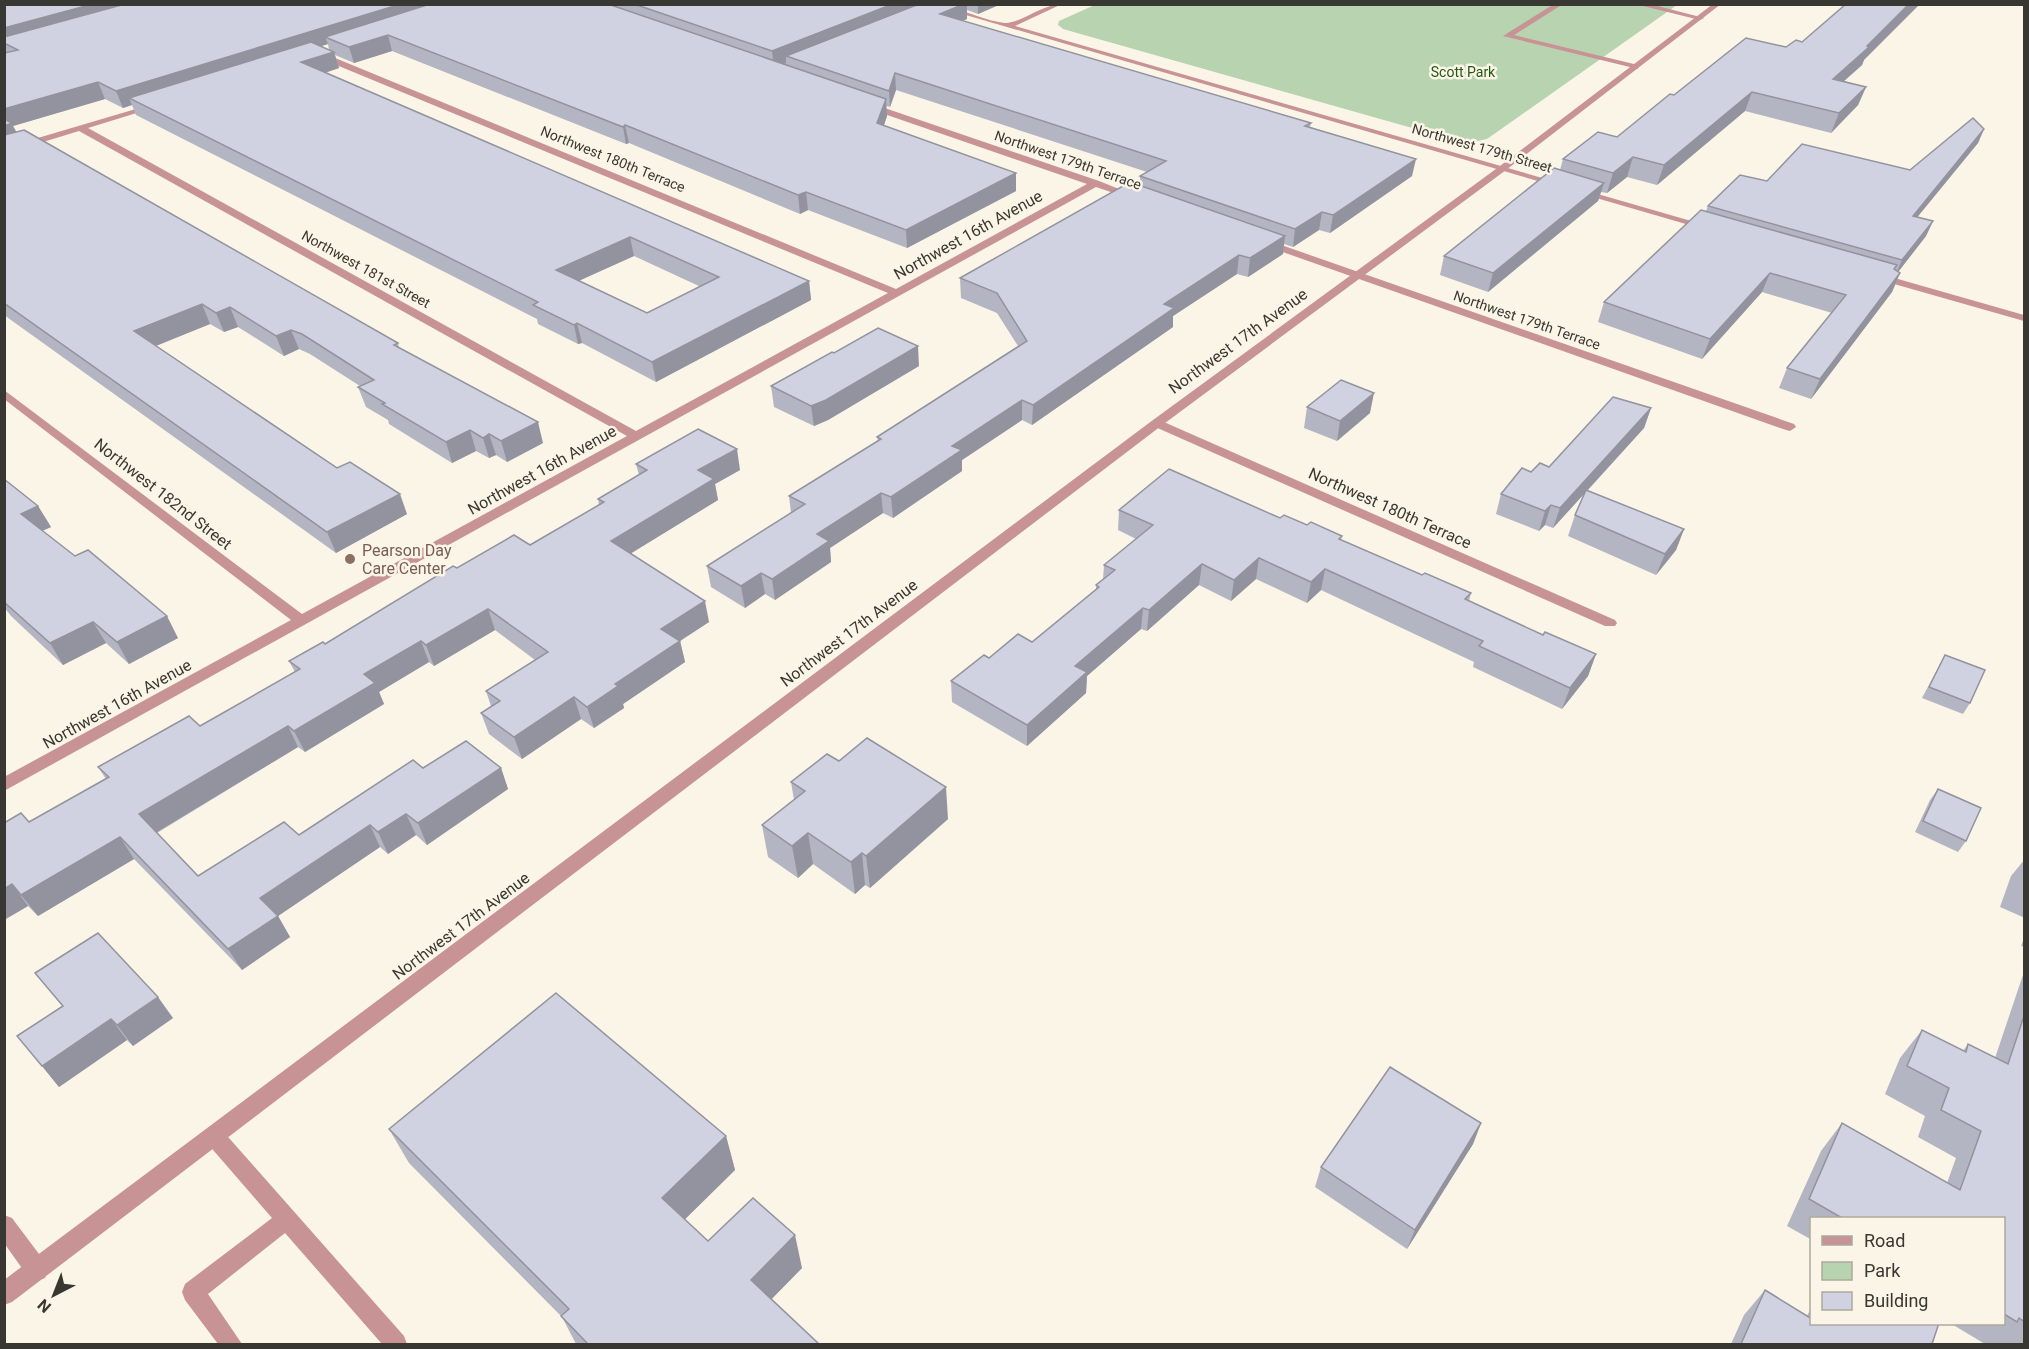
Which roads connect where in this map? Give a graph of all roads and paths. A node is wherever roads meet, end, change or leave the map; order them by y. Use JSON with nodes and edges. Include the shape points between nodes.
{"nodes":[{"id":1,"x":1059,"y":4,"type":"edge"},
{"id":2,"x":1560,"y":4,"type":"edge"},
{"id":3,"x":1638,"y":4,"type":"edge"},
{"id":4,"x":1718,"y":4,"type":"edge"},
{"id":5,"x":934,"y":8,"type":"edge"},
{"id":6,"x":1701,"y":18,"type":"junction"},
{"id":7,"x":1008,"y":26,"type":"junction"},
{"id":8,"x":328,"y":50,"type":"edge"},
{"id":9,"x":317,"y":54,"type":"junction"},
{"id":10,"x":306,"y":57,"type":"edge"},
{"id":11,"x":1635,"y":67,"type":"junction"},
{"id":12,"x":160,"y":103,"type":"edge"},
{"id":13,"x":861,"y":103,"type":"edge"},
{"id":14,"x":81,"y":128,"type":"junction"},
{"id":15,"x":4,"y":151,"type":"edge"},
{"id":16,"x":1503,"y":168,"type":"junction"},
{"id":17,"x":1096,"y":183,"type":"junction"},
{"id":18,"x":1140,"y":199,"type":"edge"},
{"id":19,"x":1718,"y":230,"type":"edge"},
{"id":20,"x":1248,"y":237,"type":"edge"},
{"id":21,"x":1866,"y":272,"type":"edge"},
{"id":22,"x":1357,"y":275,"type":"junction"},
{"id":23,"x":897,"y":293,"type":"junction"},
{"id":24,"x":2025,"y":318,"type":"edge"},
{"id":25,"x":4,"y":393,"type":"edge"},
{"id":26,"x":1156,"y":423,"type":"junction"},
{"id":27,"x":1790,"y":427,"type":"dead end"},
{"id":28,"x":637,"y":437,"type":"junction"},
{"id":29,"x":302,"y":621,"type":"junction"},
{"id":30,"x":1610,"y":623,"type":"dead end"},
{"id":31,"x":4,"y":785,"type":"edge"},
{"id":32,"x":214,"y":1136,"type":"junction"},
{"id":33,"x":287,"y":1219,"type":"junction"},
{"id":34,"x":4,"y":1225,"type":"edge"},
{"id":35,"x":37,"y":1270,"type":"junction"},
{"id":36,"x":4,"y":1294,"type":"edge"},
{"id":37,"x":231,"y":1344,"type":"edge"},
{"id":38,"x":396,"y":1344,"type":"edge"}],
"edges":[{"from":1,"to":7,"type":"street"},
{"from":2,"to":11,"type":"street","via":[[1507,36]]},
{"from":3,"to":6,"type":"street"},
{"from":4,"to":6,"type":"street","name":"Northwest 17th Avenue"},
{"from":5,"to":7,"type":"street","name":"Northwest 179th Street"},
{"from":6,"to":11,"type":"street","name":"Northwest 17th Avenue"},
{"from":7,"to":16,"type":"street","name":"Northwest 179th Street"},
{"from":8,"to":9,"type":"street"},
{"from":9,"to":10,"type":"street"},
{"from":9,"to":23,"type":"street","name":"Northwest 180th Terrace"},
{"from":11,"to":16,"type":"street","name":"Northwest 17th Avenue"},
{"from":12,"to":14,"type":"street"},
{"from":13,"to":17,"type":"street","name":"Northwest 179th Terrace"},
{"from":14,"to":15,"type":"street"},
{"from":14,"to":28,"type":"street","name":"Northwest 181st Street"},
{"from":16,"to":19,"type":"street","name":"Northwest 179th Street"},
{"from":16,"to":22,"type":"street","name":"Northwest 17th Avenue"},
{"from":17,"to":18,"type":"street","name":"Northwest 179th Terrace"},
{"from":17,"to":23,"type":"street","name":"Northwest 16th Avenue"},
{"from":20,"to":22,"type":"street","name":"Northwest 179th Terrace"},
{"from":21,"to":24,"type":"street"},
{"from":22,"to":26,"type":"street","name":"Northwest 17th Avenue"},
{"from":22,"to":27,"type":"street","name":"Northwest 179th Terrace"},
{"from":23,"to":28,"type":"street","name":"Northwest 16th Avenue"},
{"from":25,"to":29,"type":"street","name":"Northwest 182nd Street"},
{"from":26,"to":30,"type":"street","name":"Northwest 180th Terrace"},
{"from":26,"to":32,"type":"street","name":"Northwest 17th Avenue"},
{"from":28,"to":29,"type":"street","name":"Northwest 16th Avenue"},
{"from":29,"to":31,"type":"street","name":"Northwest 16th Avenue"},
{"from":32,"to":33,"type":"street"},
{"from":32,"to":35,"type":"street","name":"Northwest 17th Avenue"},
{"from":33,"to":37,"type":"street","via":[[193,1292]]},
{"from":33,"to":38,"type":"street"},
{"from":34,"to":35,"type":"street"},
{"from":35,"to":36,"type":"street","name":"Northwest 17th Avenue"}]}
